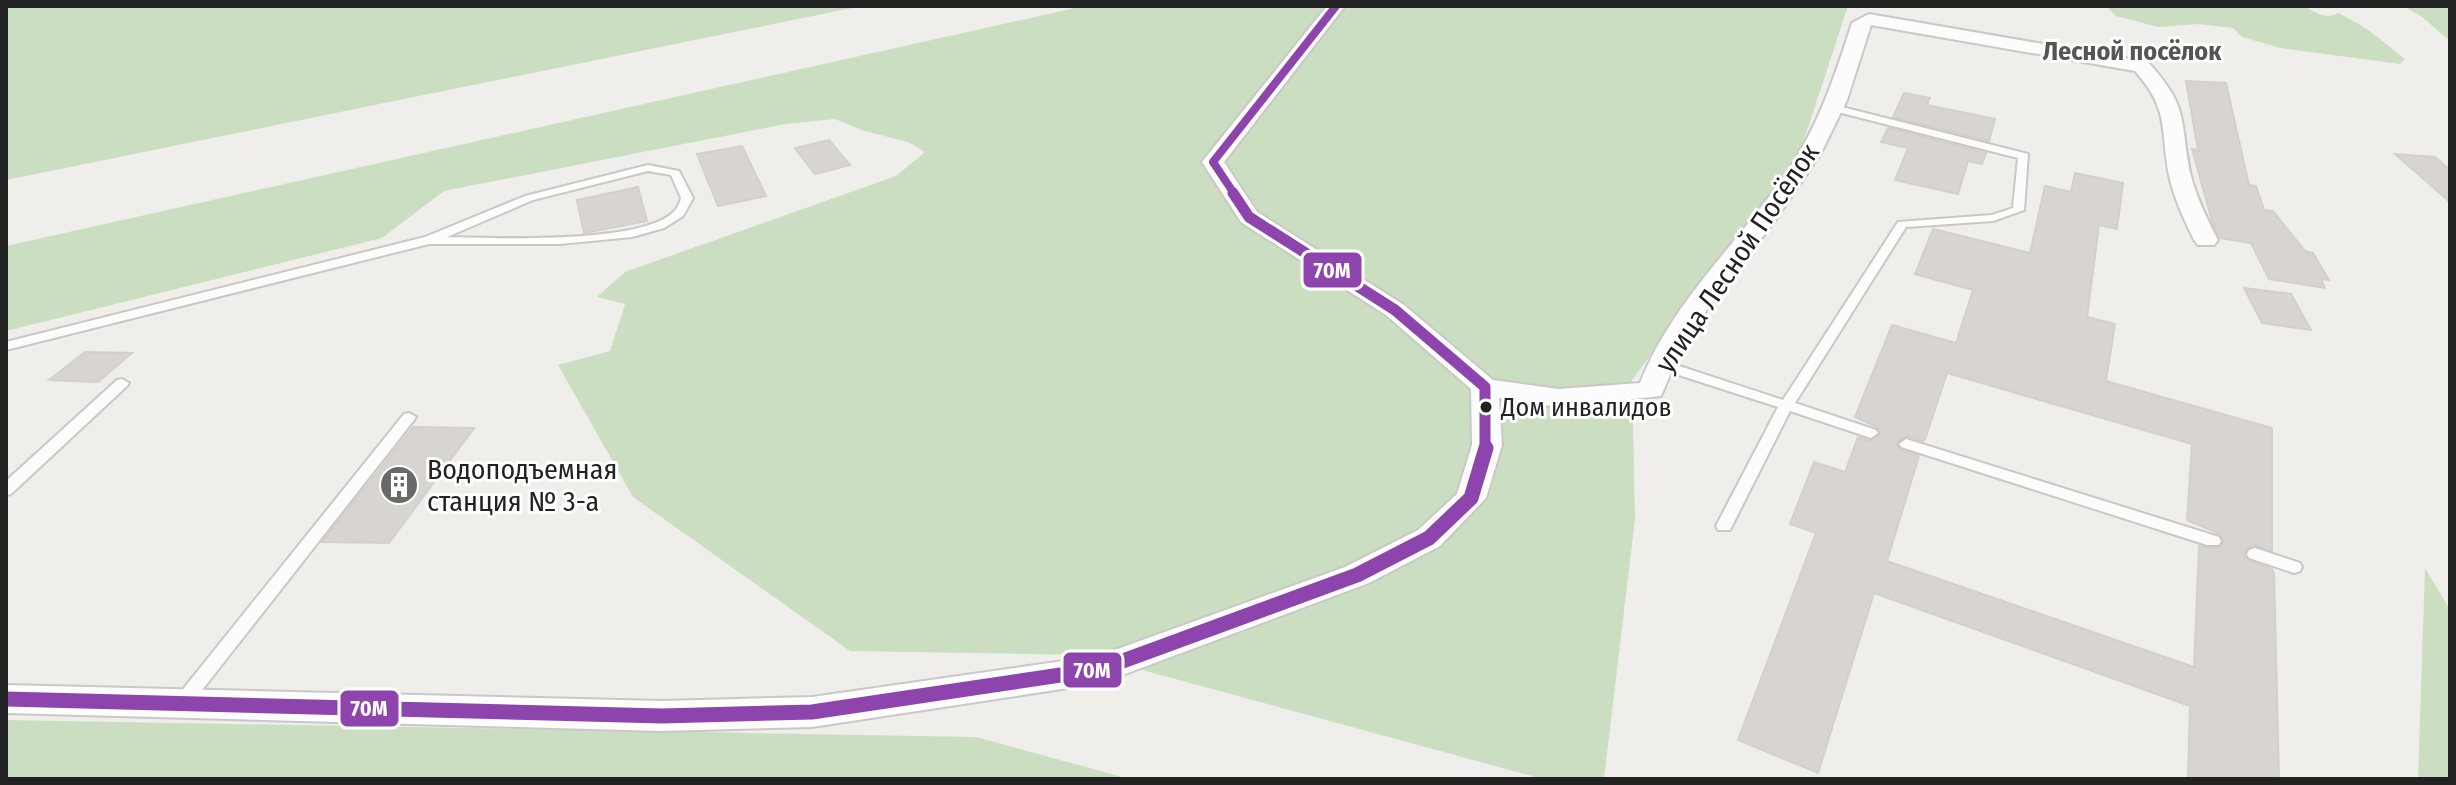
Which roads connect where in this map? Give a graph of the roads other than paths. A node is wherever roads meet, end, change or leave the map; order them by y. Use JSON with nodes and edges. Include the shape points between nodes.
{"nodes":[{"id":1,"x":1336,"y":6,"type":"edge"},
{"id":2,"x":1870,"y":13,"type":"edge"},
{"id":3,"x":1834,"y":108,"type":"junction"},
{"id":4,"x":429,"y":240,"type":"junction"},
{"id":5,"x":2206,"y":240,"type":"dead end"},
{"id":6,"x":6,"y":346,"type":"edge"},
{"id":7,"x":1659,"y":364,"type":"junction"},
{"id":8,"x":122,"y":383,"type":"dead end"},
{"id":9,"x":1485,"y":387,"type":"junction"},
{"id":10,"x":1786,"y":406,"type":"junction"},
{"id":11,"x":409,"y":417,"type":"dead end"},
{"id":12,"x":1871,"y":433,"type":"dead end"},
{"id":13,"x":1906,"y":444,"type":"dead end"},
{"id":14,"x":6,"y":490,"type":"edge"},
{"id":15,"x":1724,"y":526,"type":"dead end"},
{"id":16,"x":2213,"y":541,"type":"dead end"},
{"id":17,"x":2255,"y":554,"type":"dead end"},
{"id":18,"x":2294,"y":567,"type":"dead end"},
{"id":19,"x":6,"y":699,"type":"edge"},
{"id":20,"x":182,"y":703,"type":"junction"}],
"edges":[{"from":1,"to":9,"type":"street","via":[[1213,162],[1249,217],[1395,310]]},
{"from":2,"to":3,"type":"street","name":"улица Лесной Посёлок","via":[[1861,23]]},
{"from":2,"to":5,"type":"street","name":"улица Лесной Посёлок","via":[[2141,66],[2162,87],[2174,114],[2184,193]]},
{"from":3,"to":7,"type":"street","name":"улица Лесной Посёлок","via":[[1783,195]]},
{"from":3,"to":10,"type":"lane","via":[[2024,156],[2018,210],[1993,218],[1902,224]]},
{"from":4,"to":4,"type":"lane","via":[[529,198],[648,168],[675,173],[687,198],[680,214],[657,226],[606,237]]},
{"from":4,"to":6,"type":"lane"},
{"from":7,"to":9,"type":"street","name":"улица Лесной Посёлок","via":[[1651,390],[1558,398]]},
{"from":7,"to":10,"type":"lane"},
{"from":8,"to":14,"type":"lane"},
{"from":9,"to":20,"type":"street","via":[[1487,445],[1471,498],[1429,538],[1357,575],[1101,669],[812,712],[662,716]]},
{"from":10,"to":12,"type":"lane"},
{"from":10,"to":15,"type":"lane"},
{"from":11,"to":20,"type":"lane"},
{"from":13,"to":16,"type":"lane"},
{"from":17,"to":18,"type":"lane"},
{"from":19,"to":20,"type":"street"}]}
